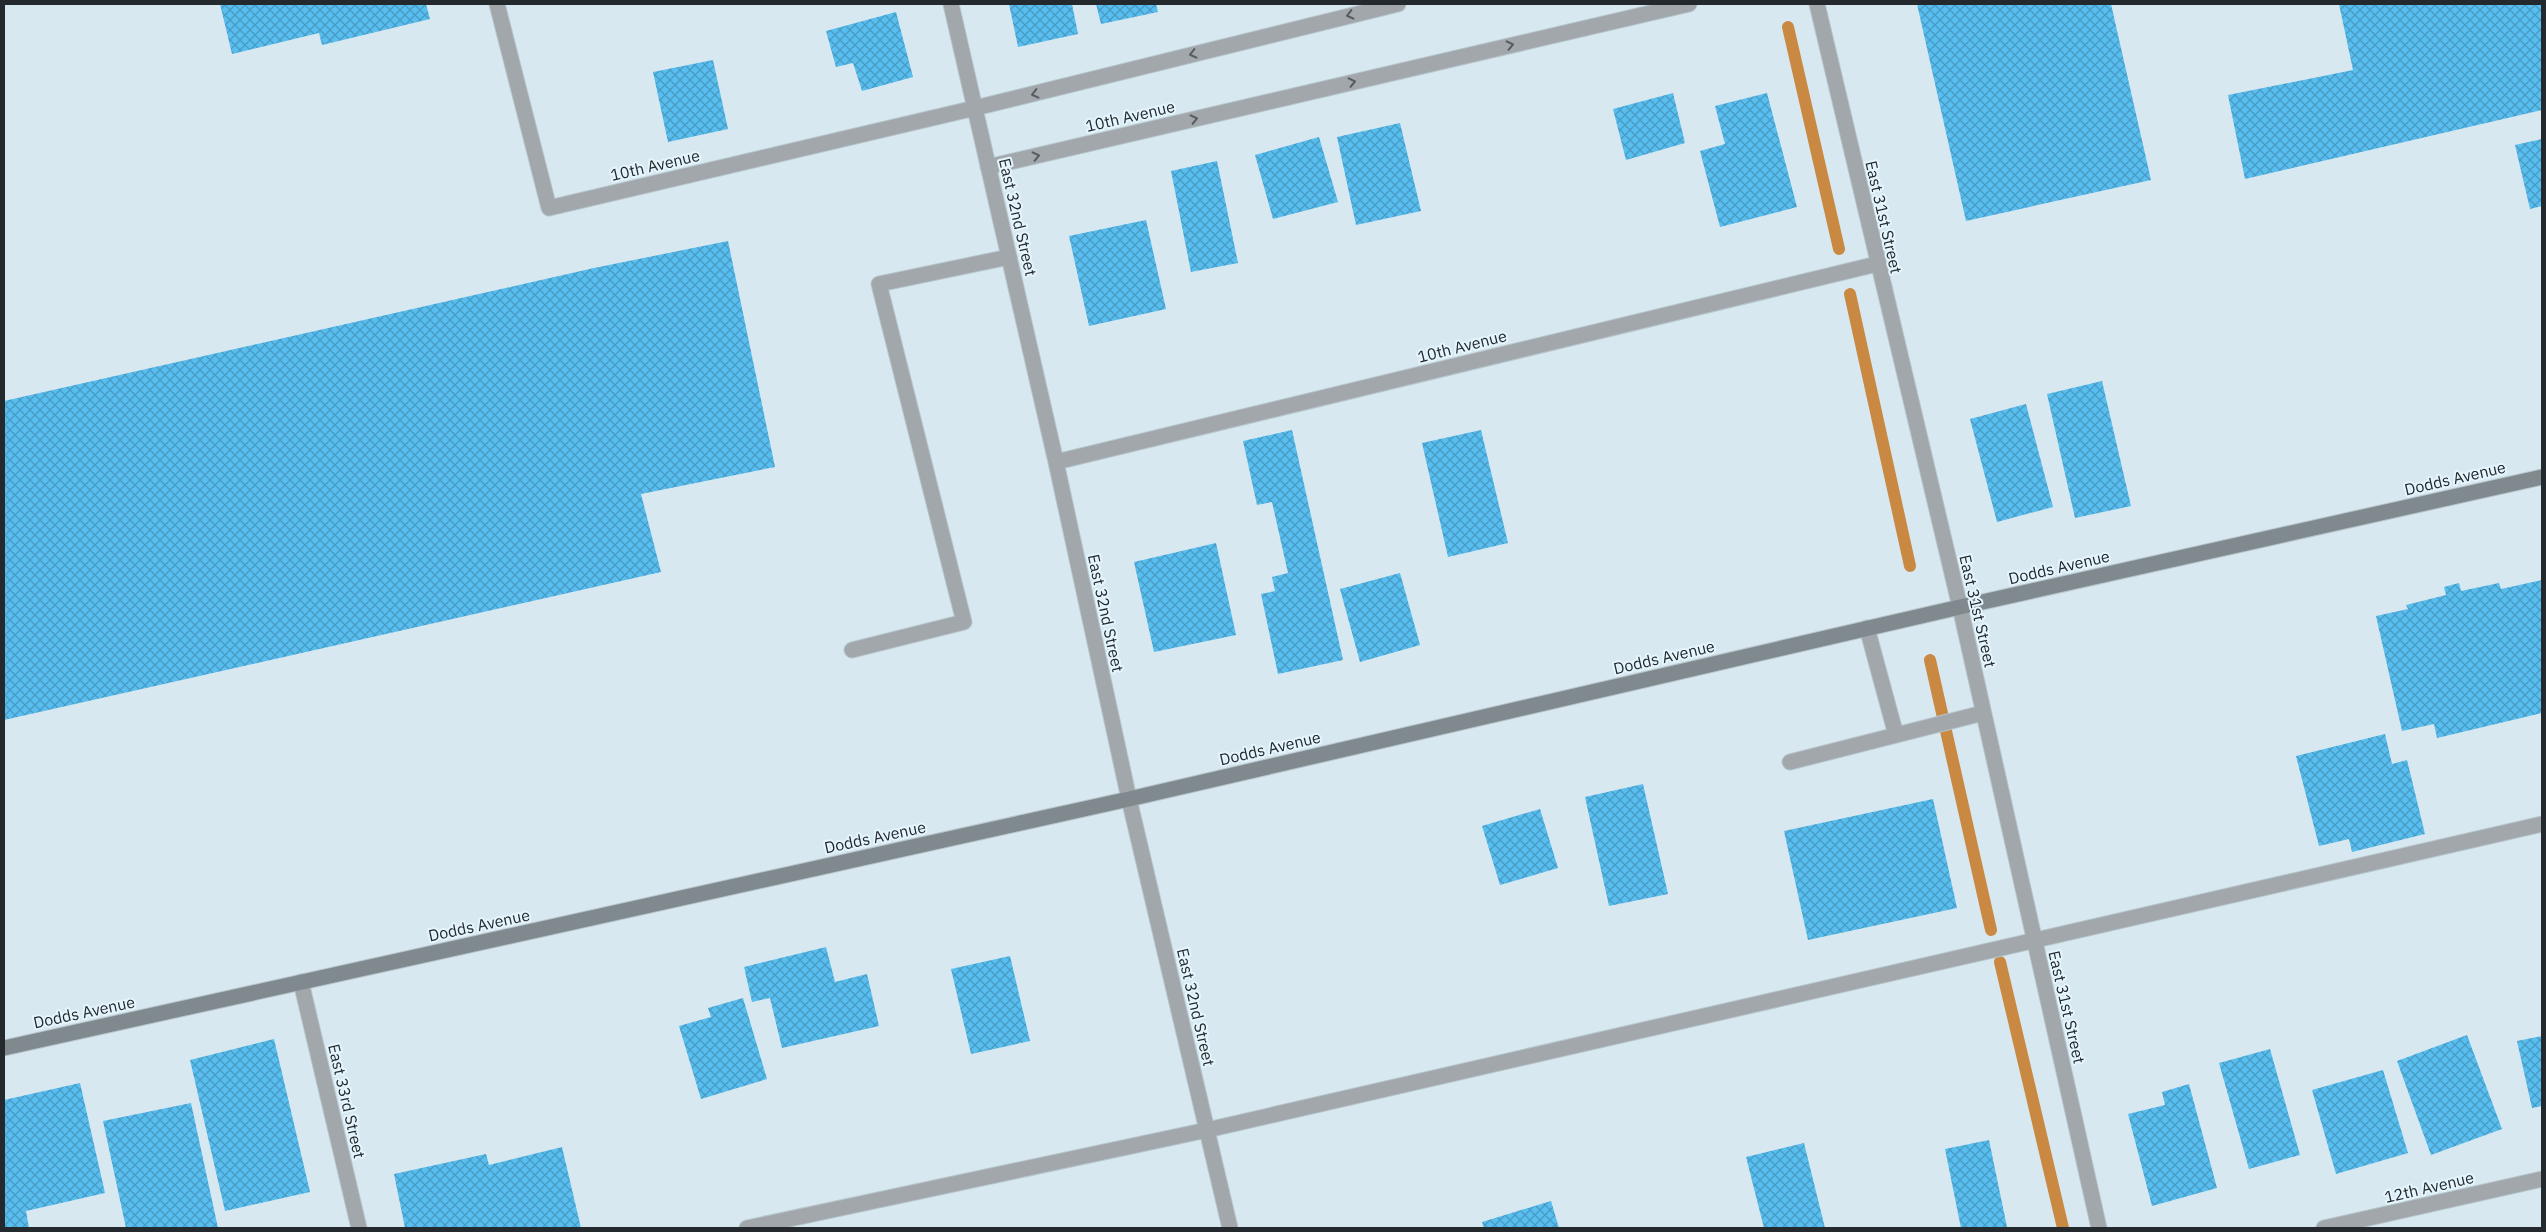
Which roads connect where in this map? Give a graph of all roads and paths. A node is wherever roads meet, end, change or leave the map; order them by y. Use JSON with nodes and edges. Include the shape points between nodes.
{"nodes":[{"id":1,"x":497,"y":4,"type":"edge"},
{"id":2,"x":951,"y":4,"type":"edge"},
{"id":3,"x":1398,"y":4,"type":"edge"},
{"id":4,"x":1689,"y":4,"type":"edge"},
{"id":5,"x":1817,"y":4,"type":"edge"},
{"id":6,"x":975,"y":108,"type":"junction"},
{"id":7,"x":988,"y":167,"type":"junction"},
{"id":8,"x":1009,"y":257,"type":"junction"},
{"id":9,"x":1877,"y":264,"type":"junction"},
{"id":10,"x":1056,"y":462,"type":"junction"},
{"id":11,"x":2542,"y":476,"type":"edge"},
{"id":12,"x":1960,"y":607,"type":"junction"},
{"id":13,"x":1867,"y":628,"type":"junction"},
{"id":14,"x":852,"y":650,"type":"dead end"},
{"id":15,"x":1983,"y":713,"type":"junction"},
{"id":16,"x":1896,"y":735,"type":"junction"},
{"id":17,"x":1790,"y":762,"type":"dead end"},
{"id":18,"x":1128,"y":799,"type":"junction"},
{"id":19,"x":2542,"y":824,"type":"edge"},
{"id":20,"x":2034,"y":939,"type":"junction"},
{"id":21,"x":301,"y":982,"type":"junction"},
{"id":22,"x":4,"y":1048,"type":"edge"},
{"id":23,"x":1207,"y":1130,"type":"junction"},
{"id":24,"x":2542,"y":1179,"type":"edge"},
{"id":25,"x":358,"y":1228,"type":"edge"},
{"id":26,"x":748,"y":1228,"type":"edge"},
{"id":27,"x":1230,"y":1228,"type":"edge"},
{"id":28,"x":2099,"y":1228,"type":"edge"},
{"id":29,"x":2324,"y":1228,"type":"edge"}],
"edges":[{"from":1,"to":6,"type":"street","name":"10th Avenue","via":[[549,208]]},
{"from":2,"to":6,"type":"street","name":"East 32nd Street"},
{"from":3,"to":6,"type":"street","one_way":true},
{"from":7,"to":4,"type":"street","name":"10th Avenue","one_way":true},
{"from":5,"to":9,"type":"street","name":"East 31st Street"},
{"from":6,"to":7,"type":"street","name":"East 32nd Street"},
{"from":7,"to":8,"type":"street","name":"East 32nd Street"},
{"from":8,"to":10,"type":"street","name":"East 32nd Street"},
{"from":8,"to":14,"type":"street","via":[[880,284],[964,622]]},
{"from":9,"to":10,"type":"street","name":"10th Avenue"},
{"from":9,"to":12,"type":"street","name":"East 31st Street"},
{"from":10,"to":18,"type":"street","name":"East 32nd Street"},
{"from":11,"to":12,"type":"street","name":"Dodds Avenue"},
{"from":12,"to":13,"type":"street","name":"Dodds Avenue"},
{"from":12,"to":15,"type":"street","name":"East 31st Street"},
{"from":13,"to":16,"type":"street"},
{"from":13,"to":18,"type":"street","name":"Dodds Avenue"},
{"from":15,"to":16,"type":"street"},
{"from":15,"to":20,"type":"street","name":"East 31st Street"},
{"from":16,"to":17,"type":"street"},
{"from":18,"to":21,"type":"street","name":"Dodds Avenue"},
{"from":18,"to":23,"type":"street","name":"East 32nd Street"},
{"from":19,"to":20,"type":"street"},
{"from":20,"to":23,"type":"street"},
{"from":20,"to":28,"type":"street","name":"East 31st Street"},
{"from":21,"to":22,"type":"street","name":"Dodds Avenue"},
{"from":21,"to":25,"type":"street","name":"East 33rd Street"},
{"from":23,"to":26,"type":"street"},
{"from":23,"to":27,"type":"street","name":"East 32nd Street"},
{"from":24,"to":29,"type":"street","name":"12th Avenue"}]}
